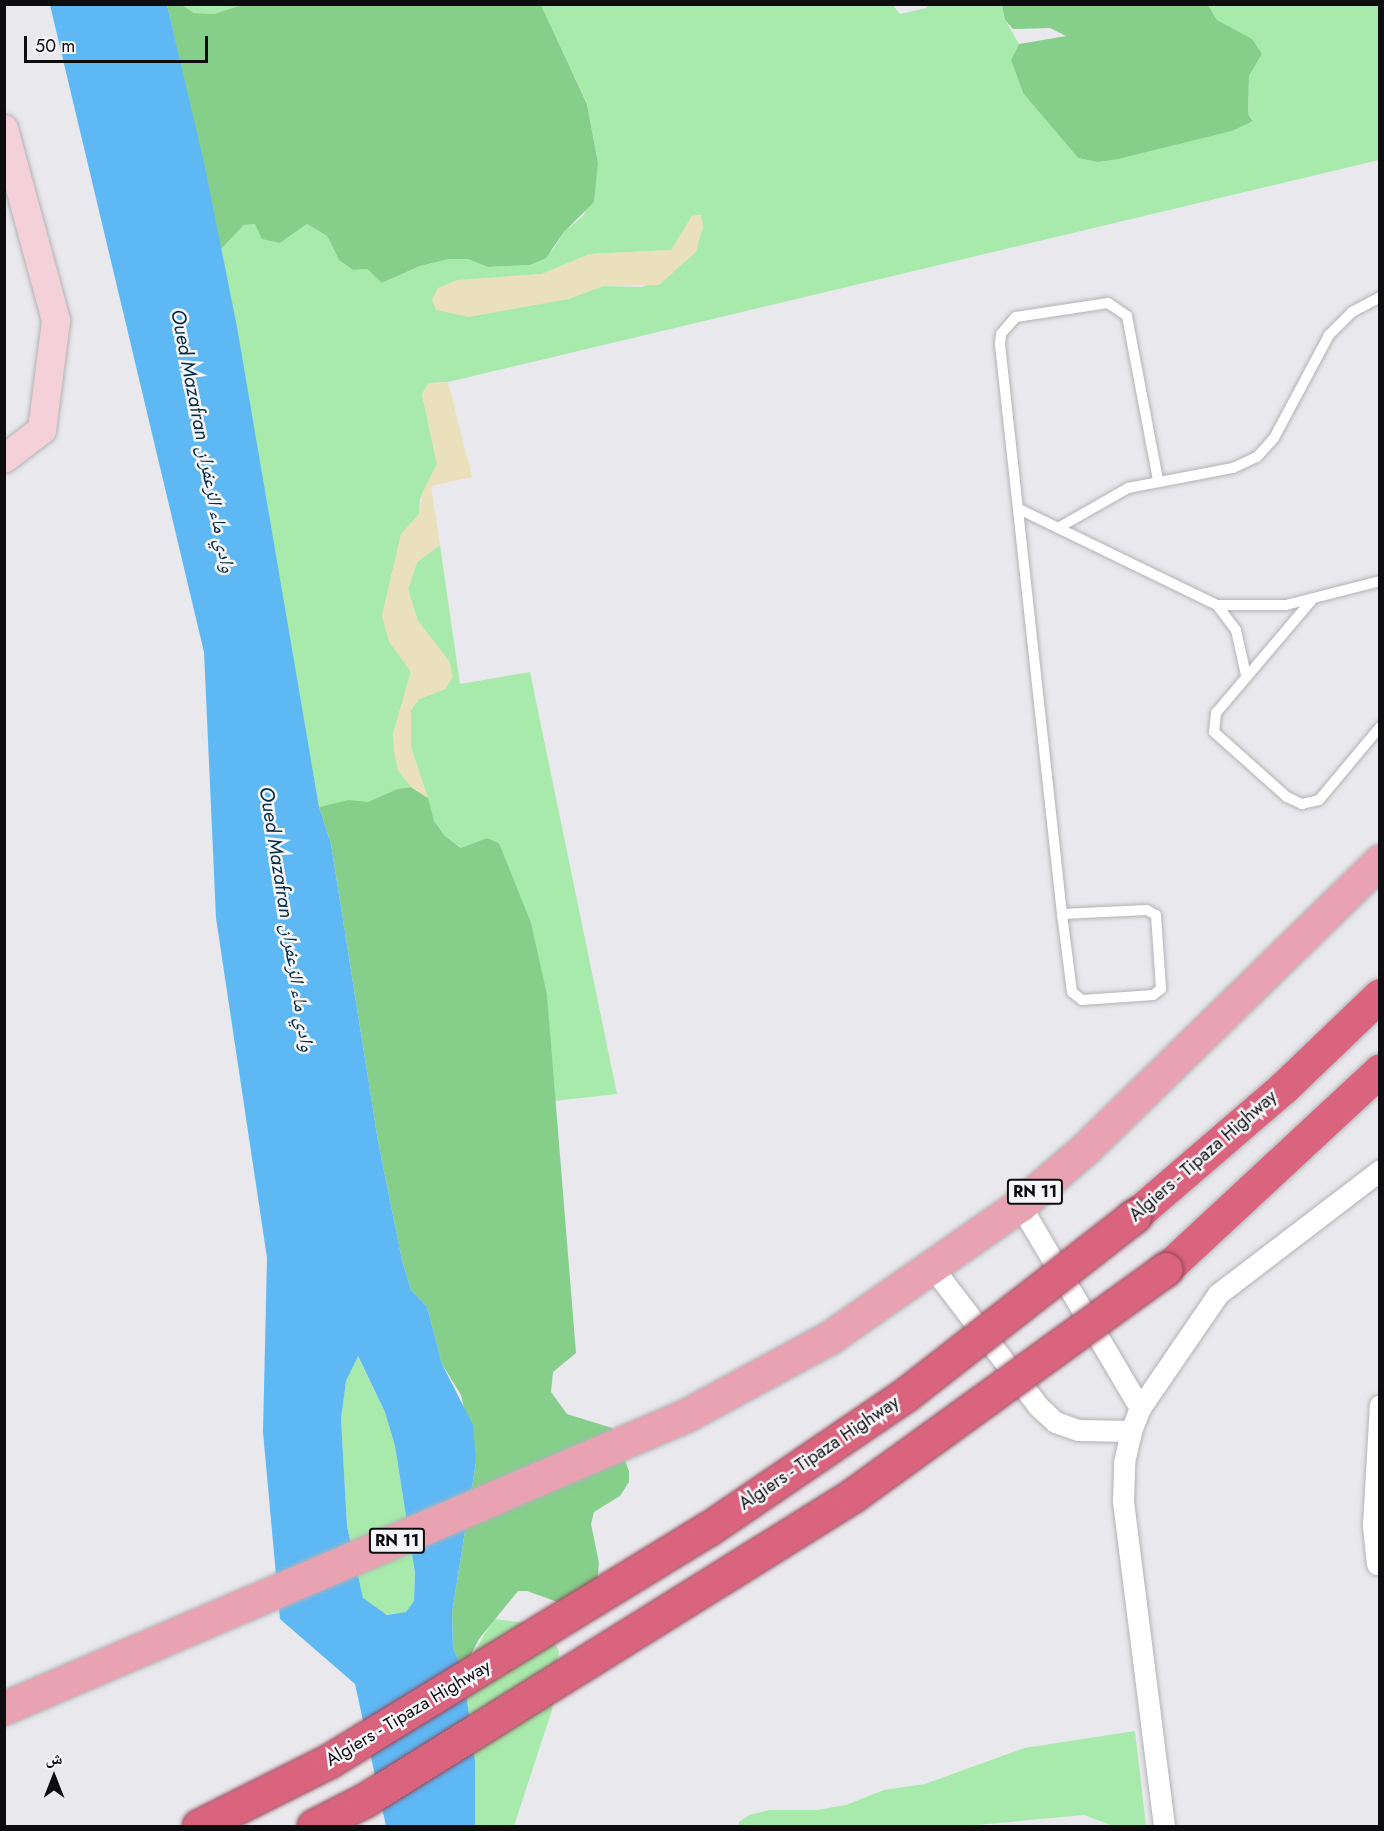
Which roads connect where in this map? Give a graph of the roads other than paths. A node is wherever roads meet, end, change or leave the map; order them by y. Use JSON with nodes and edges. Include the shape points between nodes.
{"nodes":[{"id":1,"x":4,"y":129,"type":"edge"},
{"id":2,"x":1380,"y":297,"type":"edge"},
{"id":3,"x":4,"y":459,"type":"edge"},
{"id":4,"x":1158,"y":480,"type":"junction"},
{"id":5,"x":1019,"y":509,"type":"junction"},
{"id":6,"x":1058,"y":528,"type":"junction"},
{"id":7,"x":1380,"y":581,"type":"edge"},
{"id":8,"x":1311,"y":601,"type":"junction"},
{"id":9,"x":1217,"y":605,"type":"junction"},
{"id":10,"x":1246,"y":675,"type":"junction"},
{"id":11,"x":1380,"y":727,"type":"edge"},
{"id":12,"x":1380,"y":861,"type":"edge"},
{"id":13,"x":1062,"y":914,"type":"junction"},
{"id":14,"x":1380,"y":995,"type":"edge"},
{"id":15,"x":1380,"y":1070,"type":"edge"},
{"id":16,"x":1380,"y":1170,"type":"edge"},
{"id":17,"x":1020,"y":1205,"type":"junction"},
{"id":18,"x":933,"y":1268,"type":"junction"},
{"id":19,"x":1380,"y":1405,"type":"edge"},
{"id":20,"x":1140,"y":1408,"type":"junction"},
{"id":21,"x":1131,"y":1431,"type":"junction"},
{"id":22,"x":1377,"y":1564,"type":"dead end"},
{"id":23,"x":4,"y":1708,"type":"edge"},
{"id":24,"x":199,"y":1827,"type":"edge"},
{"id":25,"x":314,"y":1827,"type":"edge"},
{"id":26,"x":1164,"y":1827,"type":"edge"}],
"edges":[{"from":1,"to":3,"type":"street","via":[[56,321],[42,430]]},
{"from":2,"to":4,"type":"lane","via":[[1352,312],[1329,335],[1274,438],[1257,457],[1233,468]]},
{"from":4,"to":5,"type":"lane","via":[[1127,316],[1108,303],[1016,316],[1001,334],[1000,344]]},
{"from":4,"to":6,"type":"lane","via":[[1115,494]]},
{"from":5,"to":6,"type":"lane"},
{"from":5,"to":13,"type":"lane"},
{"from":6,"to":9,"type":"lane"},
{"from":7,"to":8,"type":"lane"},
{"from":8,"to":9,"type":"lane","via":[[1263,607]]},
{"from":8,"to":10,"type":"lane"},
{"from":9,"to":10,"type":"lane","via":[[1236,630]]},
{"from":10,"to":11,"type":"lane","via":[[1216,713],[1214,732],[1294,802],[1319,800]]},
{"from":12,"to":17,"type":"main road","number":"RN 11","via":[[1086,1148]]},
{"from":13,"to":13,"type":"lane","via":[[1147,910],[1156,915],[1161,989],[1153,995],[1078,999],[1072,992]]},
{"from":14,"to":24,"type":"highway","name":"Algiers - Tipaza Highway","bridge":true,"via":[[1282,1088],[1134,1216],[905,1395],[708,1529],[329,1761]]},
{"from":15,"to":25,"type":"highway","bridge":true,"via":[[1166,1269],[852,1496],[365,1800]]},
{"from":16,"to":20,"type":"street","via":[[1218,1294]]},
{"from":17,"to":18,"type":"main road","number":"RN 11"},
{"from":17,"to":20,"type":"street"},
{"from":18,"to":21,"type":"street","via":[[1054,1422],[1077,1430]]},
{"from":18,"to":23,"type":"main road","number":"RN 11","via":[[829,1338],[687,1415]]},
{"from":19,"to":22,"type":"street","via":[[1373,1525]]},
{"from":20,"to":21,"type":"street"},
{"from":21,"to":26,"type":"street","via":[[1124,1462],[1123,1500]]}]}
